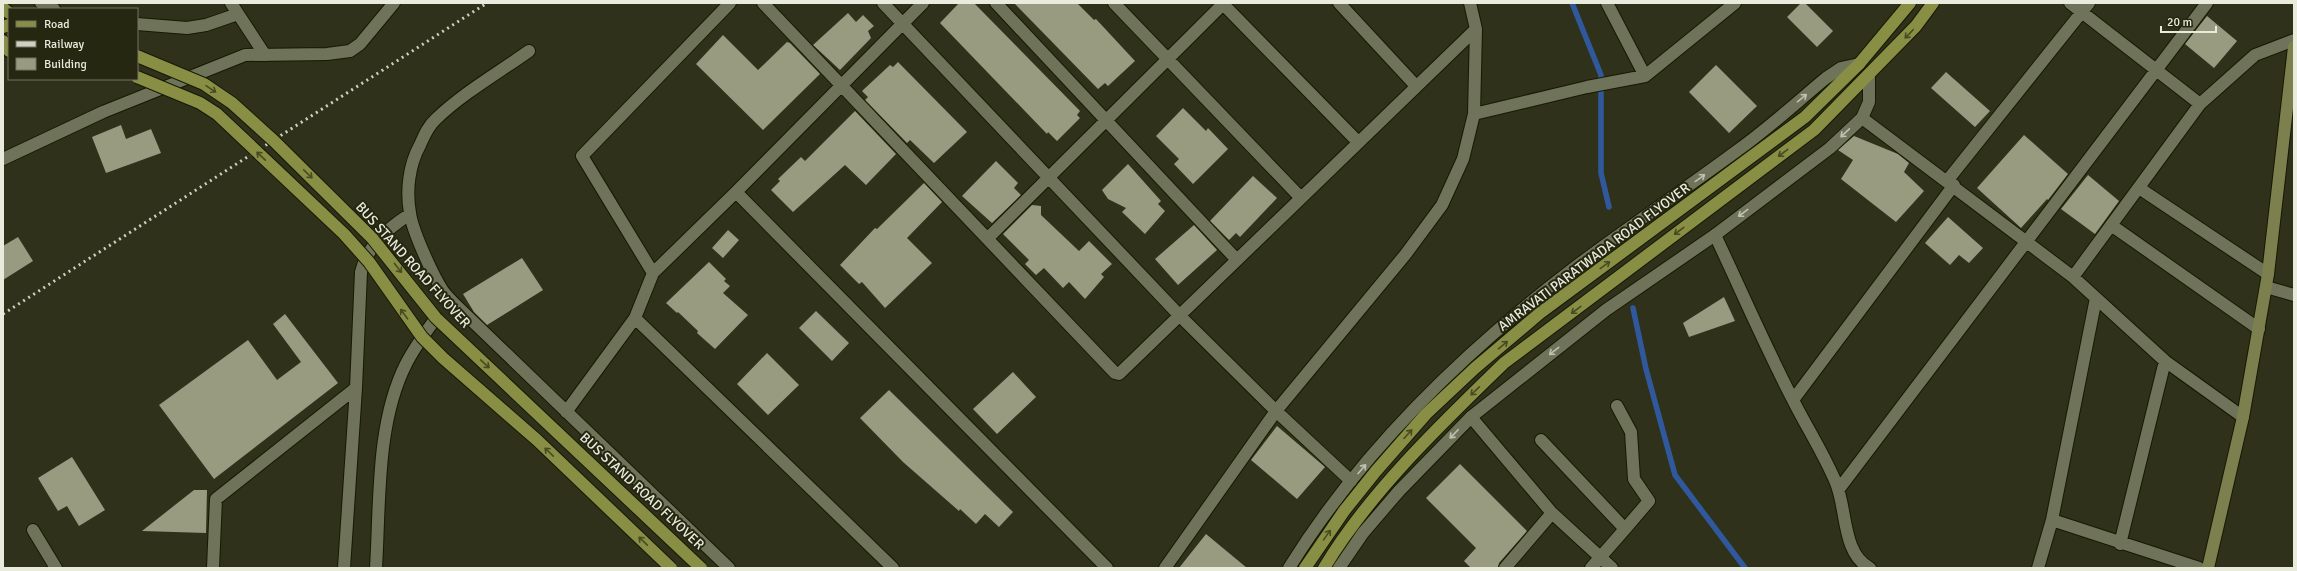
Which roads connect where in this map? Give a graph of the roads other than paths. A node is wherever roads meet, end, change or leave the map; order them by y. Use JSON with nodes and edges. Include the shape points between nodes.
{"nodes":[{"id":1,"x":41,"y":3,"type":"edge"},
{"id":2,"x":231,"y":3,"type":"edge"},
{"id":3,"x":394,"y":3,"type":"edge"},
{"id":4,"x":730,"y":3,"type":"edge"},
{"id":5,"x":763,"y":3,"type":"edge"},
{"id":6,"x":883,"y":3,"type":"edge"},
{"id":7,"x":923,"y":3,"type":"edge"},
{"id":8,"x":996,"y":3,"type":"edge"},
{"id":9,"x":1114,"y":3,"type":"edge"},
{"id":10,"x":1339,"y":3,"type":"edge"},
{"id":11,"x":1470,"y":3,"type":"edge"},
{"id":12,"x":1607,"y":3,"type":"edge"},
{"id":13,"x":1735,"y":3,"type":"edge"},
{"id":14,"x":1910,"y":3,"type":"edge"},
{"id":15,"x":1933,"y":3,"type":"edge"},
{"id":16,"x":2070,"y":3,"type":"edge"},
{"id":17,"x":2207,"y":3,"type":"edge"},
{"id":18,"x":1223,"y":4,"type":"edge"},
{"id":19,"x":52,"y":8,"type":"edge"},
{"id":20,"x":2085,"y":8,"type":"edge"},
{"id":21,"x":238,"y":14,"type":"junction"},
{"id":22,"x":902,"y":23,"type":"junction"},
{"id":23,"x":138,"y":24,"type":"edge"},
{"id":24,"x":1476,"y":29,"type":"junction"},
{"id":25,"x":2294,"y":40,"type":"edge"},
{"id":26,"x":2294,"y":47,"type":"edge"},
{"id":27,"x":529,"y":51,"type":"dead end"},
{"id":28,"x":265,"y":55,"type":"junction"},
{"id":29,"x":138,"y":56,"type":"edge"},
{"id":30,"x":1167,"y":59,"type":"junction"},
{"id":31,"x":1859,"y":64,"type":"junction"},
{"id":32,"x":2158,"y":70,"type":"junction"},
{"id":33,"x":1869,"y":75,"type":"junction"},
{"id":34,"x":138,"y":77,"type":"edge"},
{"id":35,"x":1642,"y":77,"type":"junction"},
{"id":36,"x":841,"y":86,"type":"junction"},
{"id":37,"x":1416,"y":86,"type":"junction"},
{"id":38,"x":2200,"y":104,"type":"junction"},
{"id":39,"x":1474,"y":114,"type":"junction"},
{"id":40,"x":1862,"y":118,"type":"junction"},
{"id":41,"x":1105,"y":120,"type":"junction"},
{"id":42,"x":1358,"y":142,"type":"junction"},
{"id":43,"x":3,"y":159,"type":"edge"},
{"id":44,"x":1048,"y":176,"type":"junction"},
{"id":45,"x":1951,"y":183,"type":"junction"},
{"id":46,"x":2139,"y":188,"type":"junction"},
{"id":47,"x":736,"y":192,"type":"junction"},
{"id":48,"x":1301,"y":198,"type":"junction"},
{"id":49,"x":410,"y":214,"type":"junction"},
{"id":50,"x":2111,"y":226,"type":"junction"},
{"id":51,"x":1714,"y":235,"type":"junction"},
{"id":52,"x":988,"y":238,"type":"junction"},
{"id":53,"x":2026,"y":241,"type":"junction"},
{"id":54,"x":1237,"y":260,"type":"junction"},
{"id":55,"x":652,"y":273,"type":"junction"},
{"id":56,"x":2268,"y":274,"type":"junction"},
{"id":57,"x":2073,"y":277,"type":"junction"},
{"id":58,"x":2266,"y":287,"type":"junction"},
{"id":59,"x":2294,"y":295,"type":"edge"},
{"id":60,"x":2096,"y":298,"type":"junction"},
{"id":61,"x":1180,"y":316,"type":"junction"},
{"id":62,"x":436,"y":318,"type":"junction"},
{"id":63,"x":635,"y":318,"type":"junction"},
{"id":64,"x":2259,"y":329,"type":"junction"},
{"id":65,"x":422,"y":337,"type":"junction"},
{"id":66,"x":2165,"y":361,"type":"junction"},
{"id":67,"x":356,"y":388,"type":"junction"},
{"id":68,"x":1793,"y":400,"type":"junction"},
{"id":69,"x":1617,"y":406,"type":"dead end"},
{"id":70,"x":1276,"y":411,"type":"junction"},
{"id":71,"x":566,"y":412,"type":"junction"},
{"id":72,"x":1471,"y":417,"type":"junction"},
{"id":73,"x":2243,"y":417,"type":"junction"},
{"id":74,"x":1541,"y":440,"type":"dead end"},
{"id":75,"x":1351,"y":481,"type":"junction"},
{"id":76,"x":1839,"y":489,"type":"junction"},
{"id":77,"x":1552,"y":513,"type":"junction"},
{"id":78,"x":2052,"y":520,"type":"junction"},
{"id":79,"x":1625,"y":529,"type":"junction"},
{"id":80,"x":33,"y":530,"type":"dead end"},
{"id":81,"x":2120,"y":544,"type":"junction"},
{"id":82,"x":1600,"y":558,"type":"junction"},
{"id":83,"x":56,"y":568,"type":"edge"},
{"id":84,"x":213,"y":568,"type":"edge"},
{"id":85,"x":344,"y":568,"type":"edge"},
{"id":86,"x":376,"y":568,"type":"edge"},
{"id":87,"x":671,"y":568,"type":"edge"},
{"id":88,"x":701,"y":568,"type":"edge"},
{"id":89,"x":728,"y":568,"type":"edge"},
{"id":90,"x":893,"y":568,"type":"edge"},
{"id":91,"x":1106,"y":568,"type":"edge"},
{"id":92,"x":1165,"y":568,"type":"edge"},
{"id":93,"x":1289,"y":568,"type":"edge"},
{"id":94,"x":1305,"y":568,"type":"edge"},
{"id":95,"x":1324,"y":568,"type":"edge"},
{"id":96,"x":1339,"y":568,"type":"edge"},
{"id":97,"x":1504,"y":568,"type":"edge"},
{"id":98,"x":1591,"y":568,"type":"edge"},
{"id":99,"x":1612,"y":568,"type":"edge"},
{"id":100,"x":1870,"y":568,"type":"edge"},
{"id":101,"x":2038,"y":568,"type":"edge"},
{"id":102,"x":2199,"y":568,"type":"edge"},
{"id":103,"x":2208,"y":568,"type":"edge"}],
"edges":[{"from":1,"to":19,"type":"street"},
{"from":2,"to":21,"type":"street"},
{"from":3,"to":28,"type":"street","via":[[360,44],[350,51]]},
{"from":4,"to":55,"type":"street","via":[[582,156]]},
{"from":5,"to":36,"type":"street"},
{"from":6,"to":22,"type":"street"},
{"from":7,"to":22,"type":"street"},
{"from":8,"to":41,"type":"street"},
{"from":9,"to":30,"type":"street"},
{"from":10,"to":37,"type":"street"},
{"from":11,"to":24,"type":"street"},
{"from":12,"to":35,"type":"street"},
{"from":13,"to":35,"type":"street"},
{"from":14,"to":31,"type":"main road","name":"AMRAVATI PARATWADA ROAD FLYOVER"},
{"from":15,"to":33,"type":"main road","one_way":true,"via":[[1916,26]]},
{"from":16,"to":20,"type":"street"},
{"from":17,"to":32,"type":"street"},
{"from":18,"to":30,"type":"street"},
{"from":18,"to":42,"type":"street"},
{"from":20,"to":32,"type":"street"},
{"from":20,"to":45,"type":"street"},
{"from":21,"to":23,"type":"street","via":[[206,25],[187,28]]},
{"from":21,"to":28,"type":"street"},
{"from":22,"to":36,"type":"street"},
{"from":22,"to":44,"type":"street"},
{"from":24,"to":37,"type":"street"},
{"from":24,"to":39,"type":"street"},
{"from":25,"to":38,"type":"street","via":[[2256,55]]},
{"from":26,"to":56,"type":"main road"},
{"from":27,"to":49,"type":"street","via":[[434,120],[414,157],[409,175]]},
{"from":28,"to":43,"type":"street","via":[[244,55],[103,112]]},
{"from":29,"to":62,"type":"main road","name":"BUS STAND ROAD FLYOVER","one_way":true,"bridge":true,"via":[[204,84],[232,103],[372,238]]},
{"from":30,"to":41,"type":"street"},
{"from":30,"to":48,"type":"street"},
{"from":75,"to":31,"type":"street","one_way":true,"via":[[1410,413],[1472,352],[1574,269],[1740,149],[1826,78],[1841,68]]},
{"from":94,"to":31,"type":"main road","name":"AMRAVATI PARATWADA ROAD FLYOVER","one_way":true,"via":[[1344,511],[1376,471],[1426,414],[1475,368],[1540,313],[1805,117]]},
{"from":32,"to":38,"type":"street"},
{"from":32,"to":53,"type":"street"},
{"from":33,"to":40,"type":"street","via":[[1869,102]]},
{"from":33,"to":95,"type":"main road","one_way":true,"via":[[1814,130],[1504,363],[1459,407],[1352,525]]},
{"from":65,"to":34,"type":"main road","one_way":true,"bridge":true,"via":[[369,262],[344,234],[217,114],[200,103]]},
{"from":35,"to":39,"type":"street","via":[[1587,87]]},
{"from":36,"to":47,"type":"street"},
{"from":36,"to":52,"type":"street"},
{"from":37,"to":42,"type":"street"},
{"from":38,"to":46,"type":"street"},
{"from":39,"to":70,"type":"street","via":[[1463,159],[1442,205],[1405,255]]},
{"from":40,"to":45,"type":"street"},
{"from":40,"to":51,"type":"street","one_way":true,"via":[[1830,148]]},
{"from":41,"to":44,"type":"street"},
{"from":41,"to":54,"type":"street"},
{"from":42,"to":48,"type":"street"},
{"from":44,"to":52,"type":"street"},
{"from":44,"to":61,"type":"street"},
{"from":45,"to":53,"type":"street"},
{"from":45,"to":68,"type":"street"},
{"from":46,"to":50,"type":"street"},
{"from":46,"to":56,"type":"street"},
{"from":47,"to":55,"type":"street"},
{"from":47,"to":91,"type":"street"},
{"from":48,"to":54,"type":"street"},
{"from":49,"to":67,"type":"street","via":[[390,227],[374,244],[364,260],[359,297]]},
{"from":49,"to":71,"type":"street","via":[[432,272],[444,292]]},
{"from":50,"to":57,"type":"street"},
{"from":50,"to":64,"type":"street"},
{"from":51,"to":68,"type":"street"},
{"from":51,"to":72,"type":"street","one_way":true,"via":[[1606,310]]},
{"from":52,"to":61,"type":"street","via":[[1115,373],[1123,372]]},
{"from":53,"to":57,"type":"street"},
{"from":53,"to":76,"type":"street"},
{"from":54,"to":61,"type":"street"},
{"from":55,"to":63,"type":"street"},
{"from":56,"to":58,"type":"main road"},
{"from":57,"to":60,"type":"street"},
{"from":58,"to":59,"type":"street"},
{"from":58,"to":64,"type":"main road"},
{"from":60,"to":66,"type":"street"},
{"from":60,"to":78,"type":"street"},
{"from":61,"to":70,"type":"street"},
{"from":62,"to":65,"type":"street"},
{"from":62,"to":88,"type":"main road","name":"BUS STAND ROAD FLYOVER","one_way":true,"bridge":true},
{"from":63,"to":71,"type":"street"},
{"from":63,"to":90,"type":"street"},
{"from":64,"to":73,"type":"main road"},
{"from":65,"to":86,"type":"street","via":[[397,384],[385,430]]},
{"from":87,"to":65,"type":"main road","one_way":true,"bridge":true,"via":[[536,440]]},
{"from":66,"to":73,"type":"street"},
{"from":66,"to":81,"type":"street"},
{"from":67,"to":84,"type":"street","via":[[216,499]]},
{"from":67,"to":85,"type":"street"},
{"from":68,"to":76,"type":"street","via":[[1827,461]]},
{"from":69,"to":79,"type":"street","via":[[1631,432],[1634,479],[1649,501]]},
{"from":70,"to":75,"type":"street"},
{"from":70,"to":92,"type":"street"},
{"from":71,"to":89,"type":"street"},
{"from":72,"to":77,"type":"street"},
{"from":72,"to":96,"type":"street","one_way":true,"via":[[1399,491],[1363,533]]},
{"from":73,"to":103,"type":"main road"},
{"from":74,"to":79,"type":"street"},
{"from":75,"to":93,"type":"street","via":[[1317,523]]},
{"from":76,"to":100,"type":"street","via":[[1853,550],[1863,564]]},
{"from":77,"to":82,"type":"street"},
{"from":77,"to":97,"type":"street"},
{"from":78,"to":81,"type":"street"},
{"from":78,"to":101,"type":"street"},
{"from":79,"to":82,"type":"street"},
{"from":80,"to":83,"type":"street"},
{"from":81,"to":102,"type":"street"},
{"from":82,"to":98,"type":"street"},
{"from":82,"to":99,"type":"street"}]}
